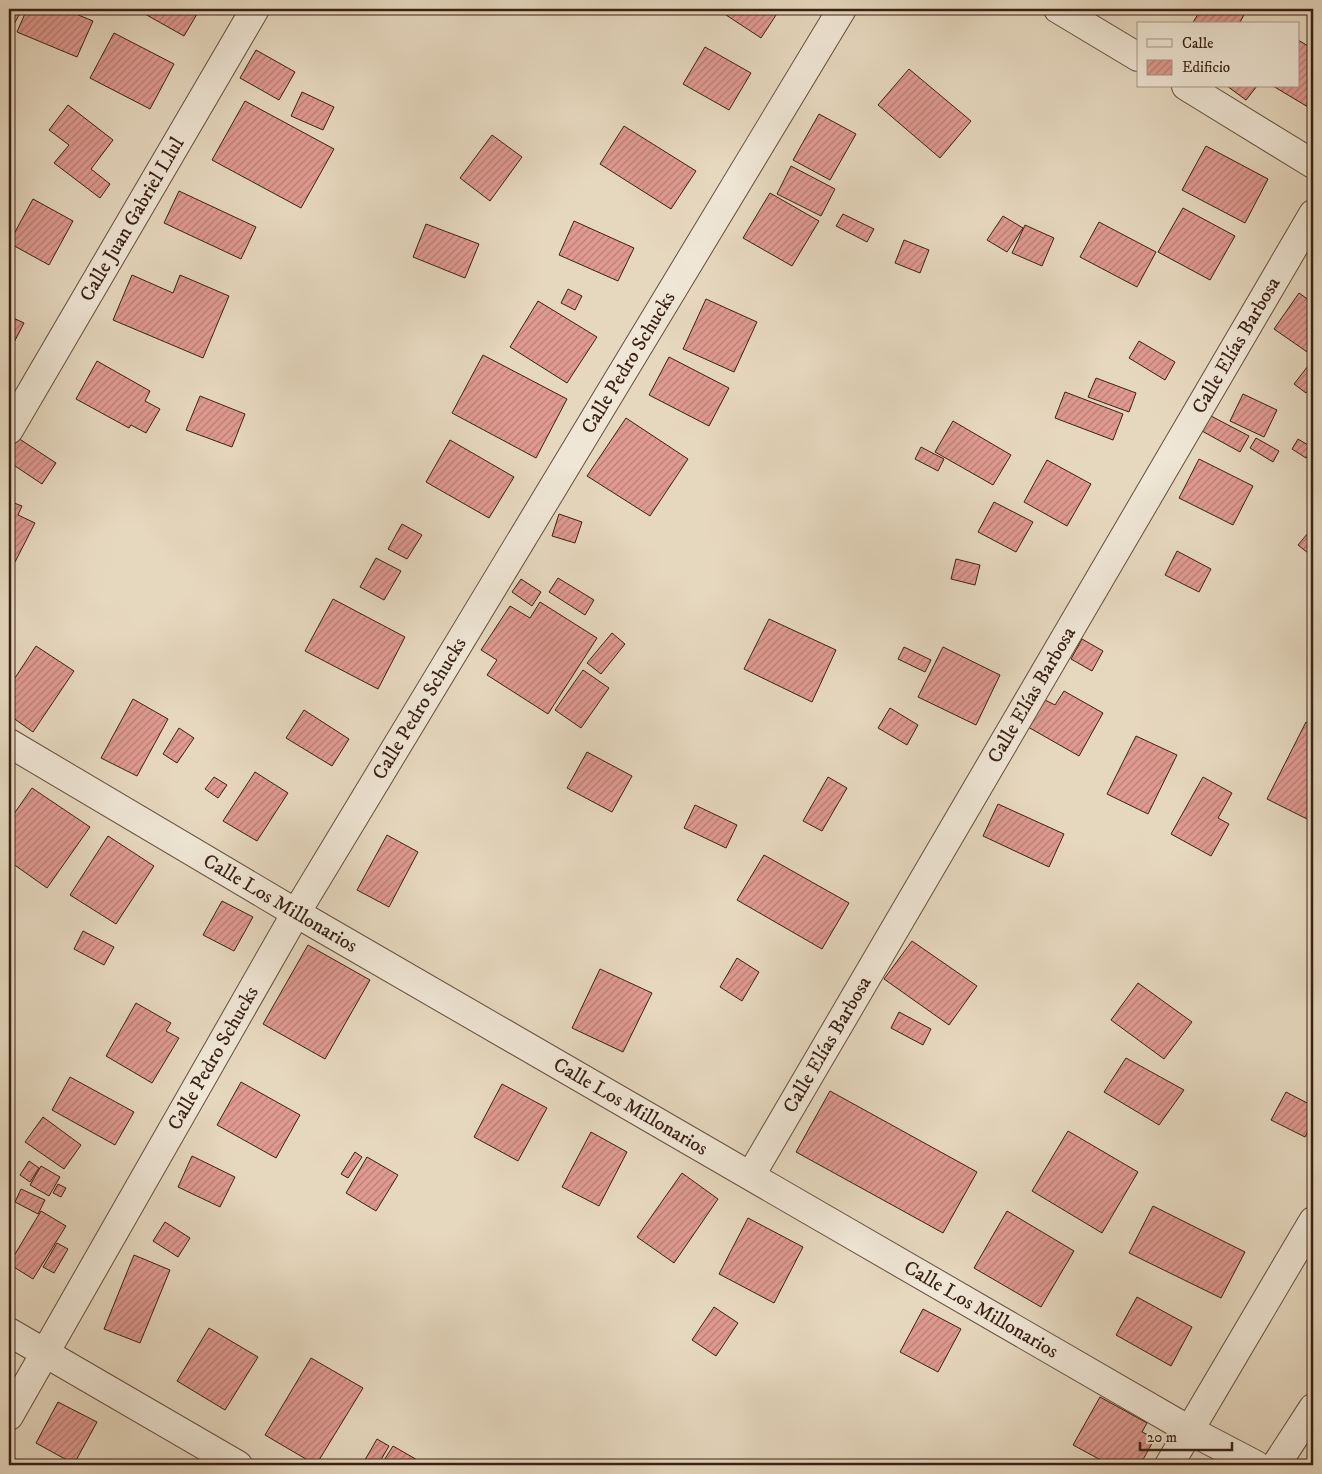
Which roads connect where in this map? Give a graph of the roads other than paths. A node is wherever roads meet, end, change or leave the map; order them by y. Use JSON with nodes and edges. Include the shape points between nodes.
{"nodes":[{"id":1,"x":255,"y":9,"type":"edge"},
{"id":2,"x":842,"y":9,"type":"edge"},
{"id":3,"x":1058,"y":9,"type":"edge"},
{"id":4,"x":1137,"y":56,"type":"edge"},
{"id":5,"x":1189,"y":88,"type":"edge"},
{"id":6,"x":1313,"y":164,"type":"edge"},
{"id":7,"x":1313,"y":214,"type":"edge"},
{"id":8,"x":9,"y":430,"type":"edge"},
{"id":9,"x":9,"y":743,"type":"edge"},
{"id":10,"x":296,"y":913,"type":"junction"},
{"id":11,"x":751,"y":1175,"type":"junction"},
{"id":12,"x":1313,"y":1221,"type":"edge"},
{"id":13,"x":9,"y":1332,"type":"edge"},
{"id":14,"x":44,"y":1353,"type":"junction"},
{"id":15,"x":1313,"y":1408,"type":"edge"},
{"id":16,"x":9,"y":1416,"type":"edge"},
{"id":17,"x":1191,"y":1430,"type":"junction"},
{"id":18,"x":238,"y":1465,"type":"edge"},
{"id":19,"x":1169,"y":1465,"type":"edge"},
{"id":20,"x":1256,"y":1465,"type":"edge"},
{"id":21,"x":1276,"y":1465,"type":"edge"}],
"edges":[{"from":1,"to":8,"type":"street","name":"Calle Juan Gabriel Llul"},
{"from":2,"to":10,"type":"street","name":"Calle Pedro Schucks"},
{"from":3,"to":4,"type":"street"},
{"from":5,"to":6,"type":"street"},
{"from":7,"to":11,"type":"street","name":"Calle Elías Barbosa"},
{"from":9,"to":10,"type":"street","name":"Calle Los Millonarios"},
{"from":10,"to":11,"type":"street","name":"Calle Los Millonarios"},
{"from":10,"to":14,"type":"street","name":"Calle Pedro Schucks"},
{"from":11,"to":17,"type":"street","name":"Calle Los Millonarios"},
{"from":12,"to":17,"type":"street"},
{"from":13,"to":14,"type":"street"},
{"from":14,"to":16,"type":"street","name":"Calle Pedro Schucks"},
{"from":14,"to":18,"type":"street"},
{"from":15,"to":21,"type":"street"},
{"from":17,"to":19,"type":"street"},
{"from":17,"to":20,"type":"street","name":"Calle Los Millonarios"}]}
